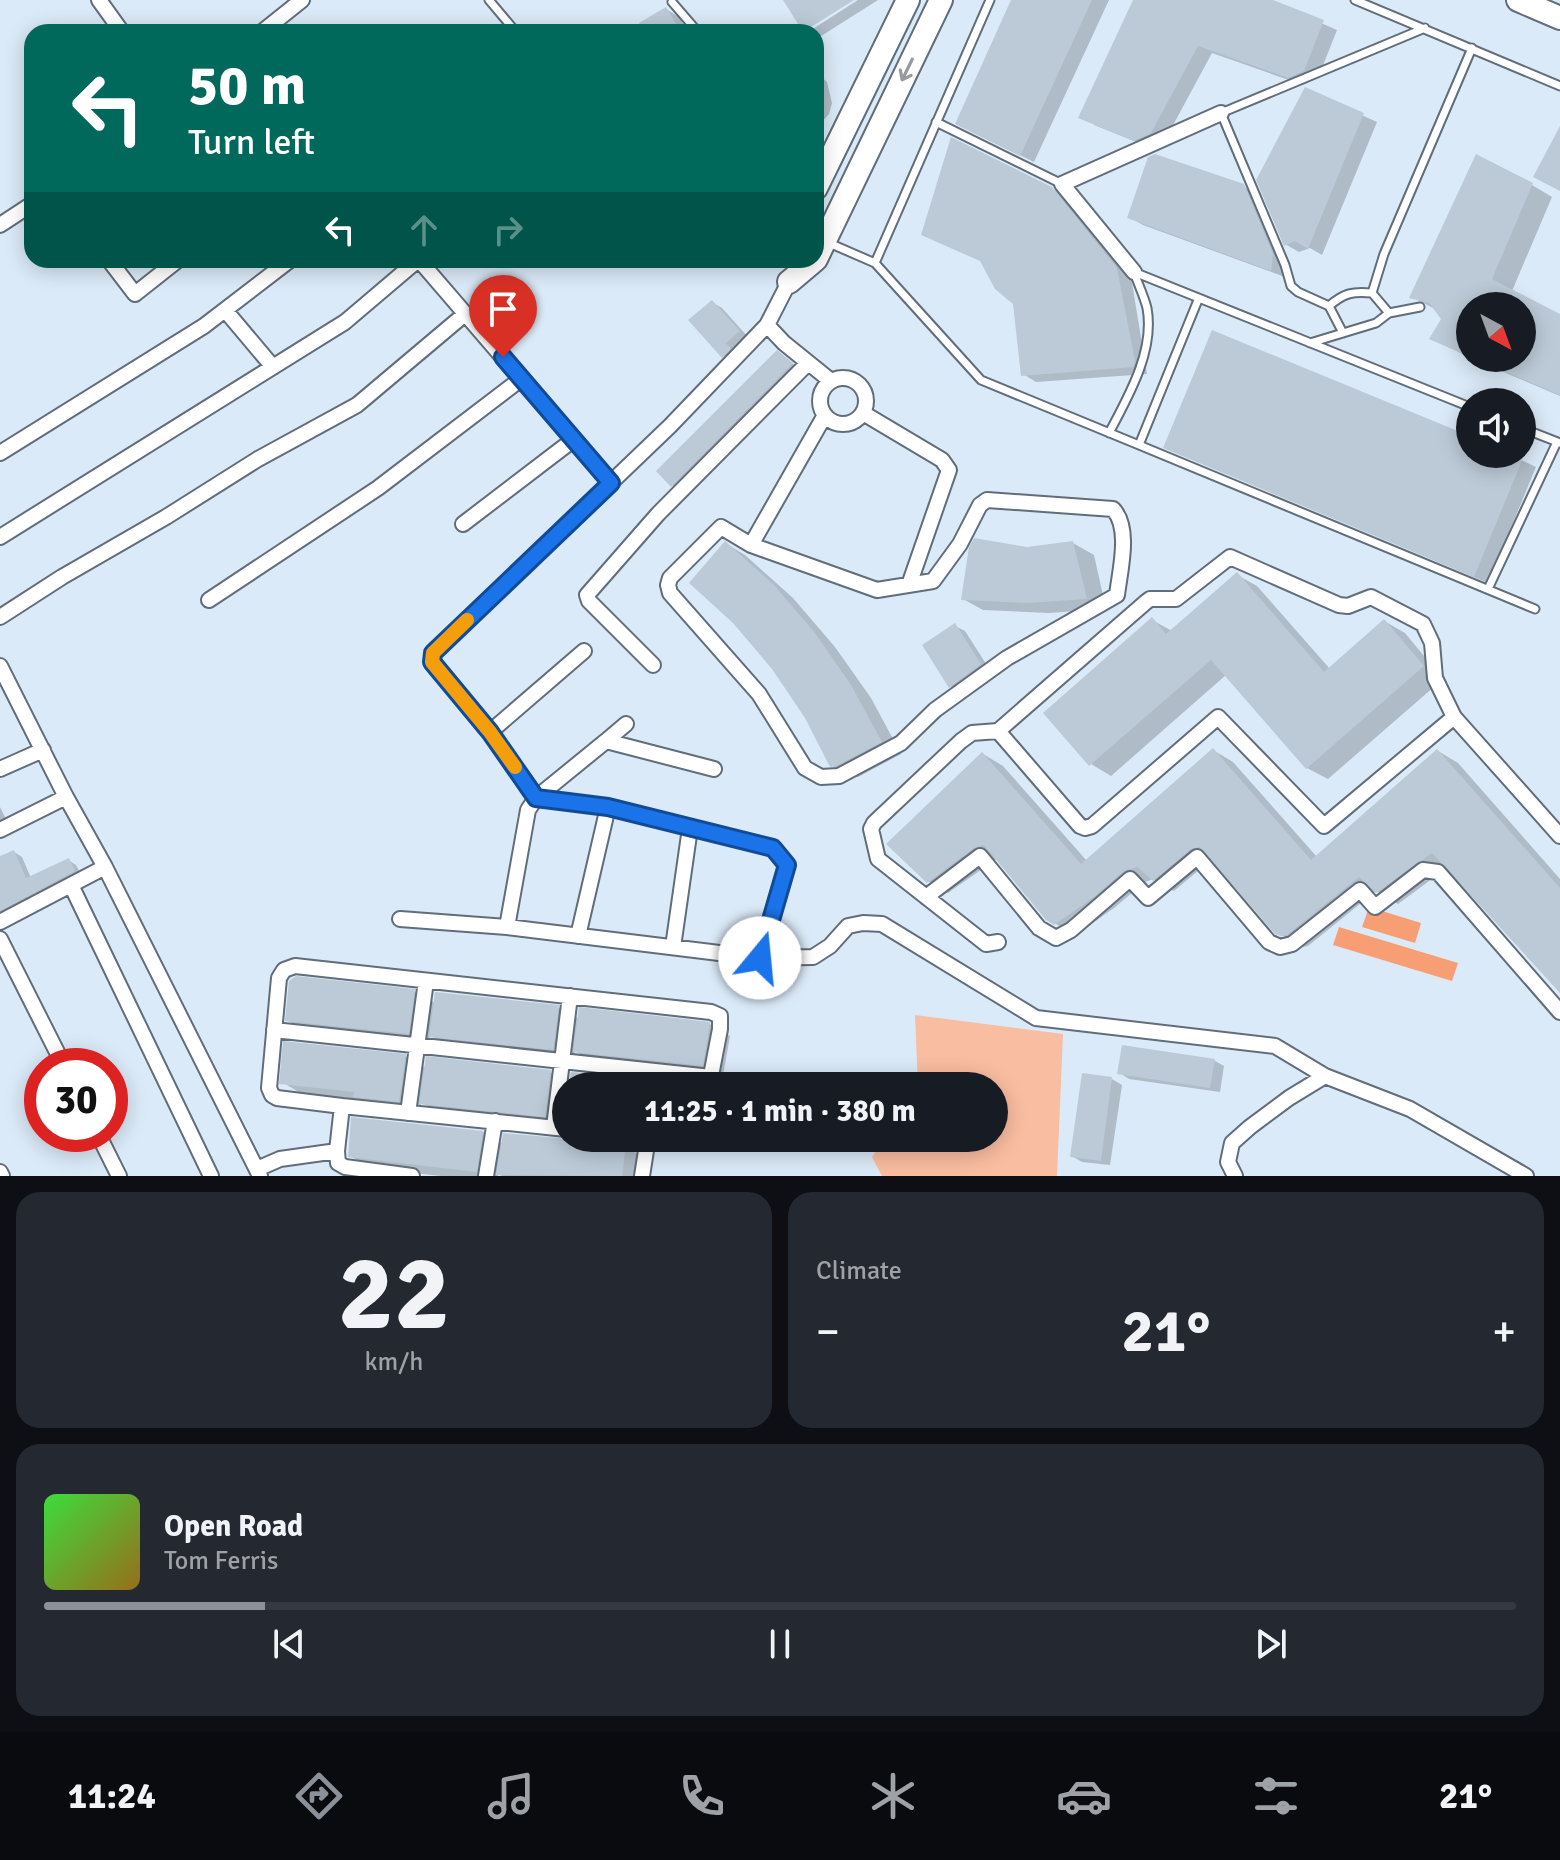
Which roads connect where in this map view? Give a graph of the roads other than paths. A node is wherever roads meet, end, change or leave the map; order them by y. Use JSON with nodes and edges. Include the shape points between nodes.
{"nodes":[{"id":1,"x":99,"y":0,"type":"edge"},
{"id":2,"x":302,"y":0,"type":"edge"},
{"id":3,"x":489,"y":0,"type":"edge"},
{"id":4,"x":908,"y":0,"type":"edge"},
{"id":5,"x":941,"y":0,"type":"edge"},
{"id":6,"x":990,"y":0,"type":"edge"},
{"id":7,"x":1355,"y":0,"type":"edge"},
{"id":8,"x":1518,"y":0,"type":"edge"},
{"id":9,"x":672,"y":2,"type":"dead end"},
{"id":10,"x":1560,"y":18,"type":"edge"},
{"id":11,"x":116,"y":24,"type":"edge"},
{"id":12,"x":272,"y":24,"type":"edge"},
{"id":13,"x":509,"y":24,"type":"edge"},
{"id":14,"x":691,"y":24,"type":"edge"},
{"id":15,"x":1425,"y":28,"type":"junction"},
{"id":16,"x":1472,"y":48,"type":"junction"},
{"id":17,"x":1560,"y":86,"type":"edge"},
{"id":18,"x":1221,"y":113,"type":"junction"},
{"id":19,"x":936,"y":122,"type":"junction"},
{"id":20,"x":824,"y":172,"type":"edge"},
{"id":21,"x":1062,"y":184,"type":"junction"},
{"id":22,"x":24,"y":209,"type":"edge"},
{"id":23,"x":0,"y":225,"type":"edge"},
{"id":24,"x":824,"y":237,"type":"edge"},
{"id":25,"x":824,"y":250,"type":"edge"},
{"id":26,"x":875,"y":263,"type":"junction"},
{"id":27,"x":115,"y":268,"type":"edge"},
{"id":28,"x":168,"y":268,"type":"edge"},
{"id":29,"x":280,"y":268,"type":"edge"},
{"id":30,"x":409,"y":268,"type":"edge"},
{"id":31,"x":425,"y":268,"type":"edge"},
{"id":32,"x":789,"y":271,"type":"edge"},
{"id":33,"x":1134,"y":272,"type":"junction"},
{"id":34,"x":1372,"y":293,"type":"junction"},
{"id":35,"x":1198,"y":300,"type":"junction"},
{"id":36,"x":1329,"y":306,"type":"junction"},
{"id":37,"x":1420,"y":307,"type":"dead end"},
{"id":38,"x":225,"y":310,"type":"junction"},
{"id":39,"x":1389,"y":313,"type":"junction"},
{"id":40,"x":465,"y":314,"type":"junction"},
{"id":41,"x":767,"y":325,"type":"junction"},
{"id":42,"x":1343,"y":333,"type":"junction"},
{"id":43,"x":1308,"y":344,"type":"junction"},
{"id":44,"x":808,"y":363,"type":"junction"},
{"id":45,"x":273,"y":367,"type":"junction"},
{"id":46,"x":521,"y":379,"type":"junction"},
{"id":47,"x":831,"y":381,"type":"junction"},
{"id":48,"x":1456,"y":402,"type":"edge"},
{"id":49,"x":863,"y":413,"type":"junction"},
{"id":50,"x":825,"y":415,"type":"junction"},
{"id":51,"x":1109,"y":433,"type":"junction"},
{"id":52,"x":1536,"y":433,"type":"edge"},
{"id":53,"x":573,"y":440,"type":"junction"},
{"id":54,"x":1559,"y":442,"type":"edge"},
{"id":55,"x":1139,"y":445,"type":"junction"},
{"id":56,"x":0,"y":453,"type":"edge"},
{"id":57,"x":611,"y":483,"type":"junction"},
{"id":58,"x":463,"y":524,"type":"dead end"},
{"id":59,"x":0,"y":537,"type":"edge"},
{"id":60,"x":751,"y":545,"type":"junction"},
{"id":61,"x":909,"y":585,"type":"junction"},
{"id":62,"x":1488,"y":589,"type":"junction"},
{"id":63,"x":209,"y":600,"type":"dead end"},
{"id":64,"x":1535,"y":609,"type":"dead end"},
{"id":65,"x":0,"y":617,"type":"edge"},
{"id":66,"x":584,"y":651,"type":"dead end"},
{"id":67,"x":653,"y":665,"type":"dead end"},
{"id":68,"x":1,"y":671,"type":"edge"},
{"id":69,"x":1454,"y":717,"type":"junction"},
{"id":70,"x":626,"y":724,"type":"dead end"},
{"id":71,"x":998,"y":731,"type":"junction"},
{"id":72,"x":490,"y":732,"type":"junction"},
{"id":73,"x":606,"y":741,"type":"junction"},
{"id":74,"x":43,"y":750,"type":"junction"},
{"id":75,"x":0,"y":769,"type":"edge"},
{"id":76,"x":714,"y":769,"type":"dead end"},
{"id":77,"x":66,"y":797,"type":"junction"},
{"id":78,"x":536,"y":798,"type":"junction"},
{"id":79,"x":608,"y":807,"type":"junction"},
{"id":80,"x":690,"y":828,"type":"junction"},
{"id":81,"x":0,"y":830,"type":"edge"},
{"id":82,"x":1560,"y":836,"type":"edge"},
{"id":83,"x":105,"y":867,"type":"junction"},
{"id":84,"x":71,"y":885,"type":"junction"},
{"id":85,"x":926,"y":897,"type":"junction"},
{"id":86,"x":400,"y":919,"type":"dead end"},
{"id":87,"x":0,"y":922,"type":"edge"},
{"id":88,"x":507,"y":927,"type":"junction"},
{"id":89,"x":578,"y":936,"type":"junction"},
{"id":90,"x":0,"y":939,"type":"edge"},
{"id":91,"x":998,"y":942,"type":"dead end"},
{"id":92,"x":673,"y":947,"type":"junction"},
{"id":93,"x":760,"y":958,"type":"junction"},
{"id":94,"x":426,"y":981,"type":"junction"},
{"id":95,"x":570,"y":996,"type":"junction"},
{"id":96,"x":1560,"y":1012,"type":"edge"},
{"id":97,"x":274,"y":1030,"type":"junction"},
{"id":98,"x":417,"y":1045,"type":"junction"},
{"id":99,"x":55,"y":1048,"type":"edge"},
{"id":100,"x":563,"y":1061,"type":"junction"},
{"id":101,"x":563,"y":1072,"type":"edge"},
{"id":102,"x":640,"y":1072,"type":"edge"},
{"id":103,"x":712,"y":1072,"type":"edge"},
{"id":104,"x":1325,"y":1076,"type":"junction"},
{"id":105,"x":342,"y":1106,"type":"junction"},
{"id":106,"x":408,"y":1113,"type":"junction"},
{"id":107,"x":495,"y":1121,"type":"junction"},
{"id":108,"x":552,"y":1127,"type":"edge"},
{"id":109,"x":337,"y":1151,"type":"junction"},
{"id":110,"x":107,"y":1152,"type":"edge"},
{"id":111,"x":646,"y":1152,"type":"edge"},
{"id":112,"x":259,"y":1173,"type":"edge"},
{"id":113,"x":119,"y":1176,"type":"edge"},
{"id":114,"x":211,"y":1176,"type":"edge"},
{"id":115,"x":412,"y":1176,"type":"edge"},
{"id":116,"x":486,"y":1176,"type":"edge"},
{"id":117,"x":642,"y":1176,"type":"edge"},
{"id":118,"x":1235,"y":1176,"type":"edge"},
{"id":119,"x":1526,"y":1176,"type":"edge"}],
"edges":[{"from":1,"to":11,"type":"street"},
{"from":2,"to":12,"type":"street"},
{"from":3,"to":13,"type":"lane"},
{"from":4,"to":20,"type":"street"},
{"from":5,"to":24,"type":"street","one_way":true},
{"from":6,"to":19,"type":"lane"},
{"from":7,"to":15,"type":"lane"},
{"from":8,"to":10,"type":"street"},
{"from":9,"to":14,"type":"lane"},
{"from":15,"to":16,"type":"lane"},
{"from":15,"to":18,"type":"lane"},
{"from":16,"to":17,"type":"lane"},
{"from":16,"to":34,"type":"lane"},
{"from":18,"to":21,"type":"street"},
{"from":18,"to":36,"type":"lane","via":[[1291,286]]},
{"from":19,"to":21,"type":"lane"},
{"from":19,"to":26,"type":"lane"},
{"from":21,"to":33,"type":"street"},
{"from":22,"to":23,"type":"street"},
{"from":25,"to":26,"type":"lane"},
{"from":26,"to":51,"type":"lane","via":[[981,380]]},
{"from":27,"to":28,"type":"street","via":[[135,294]]},
{"from":29,"to":38,"type":"street"},
{"from":30,"to":45,"type":"street","via":[[345,322]]},
{"from":31,"to":40,"type":"street"},
{"from":32,"to":41,"type":"street"},
{"from":33,"to":35,"type":"lane"},
{"from":33,"to":51,"type":"lane","via":[[1149,328],[1136,383]]},
{"from":34,"to":36,"type":"lane","via":[[1354,291]]},
{"from":34,"to":39,"type":"lane"},
{"from":35,"to":43,"type":"lane"},
{"from":35,"to":55,"type":"lane"},
{"from":36,"to":42,"type":"lane"},
{"from":37,"to":39,"type":"lane"},
{"from":38,"to":45,"type":"street"},
{"from":38,"to":56,"type":"street"},
{"from":39,"to":42,"type":"lane"},
{"from":40,"to":46,"type":"street"},
{"from":40,"to":65,"type":"street","via":[[357,405],[258,459]]},
{"from":41,"to":44,"type":"street"},
{"from":41,"to":57,"type":"street"},
{"from":42,"to":43,"type":"lane"},
{"from":43,"to":48,"type":"lane"},
{"from":44,"to":47,"type":"street"},
{"from":44,"to":67,"type":"street","via":[[658,514],[587,595]]},
{"from":45,"to":59,"type":"street"},
{"from":46,"to":53,"type":"street"},
{"from":46,"to":63,"type":"street","via":[[378,488]]},
{"from":47,"to":49,"type":"street","via":[[859,383],[866,396]]},
{"from":47,"to":50,"type":"street","via":[[820,401]]},
{"from":49,"to":50,"type":"street","via":[[846,423]]},
{"from":49,"to":61,"type":"street","via":[[942,460],[949,470]]},
{"from":50,"to":60,"type":"street"},
{"from":51,"to":55,"type":"lane"},
{"from":52,"to":54,"type":"lane"},
{"from":53,"to":57,"type":"street"},
{"from":53,"to":58,"type":"street"},
{"from":54,"to":62,"type":"lane"},
{"from":55,"to":62,"type":"lane"},
{"from":57,"to":72,"type":"street","via":[[433,653],[432,662]]},
{"from":60,"to":61,"type":"street","via":[[877,590]]},
{"from":60,"to":61,"type":"street","via":[[725,527],[717,528],[670,578],[670,593],[759,694],[805,768],[821,777],[839,776],[901,743],[935,710],[1007,658],[1117,595],[1120,516],[1103,507],[987,500],[933,581]]},
{"from":62,"to":64,"type":"lane"},
{"from":66,"to":72,"type":"street"},
{"from":68,"to":74,"type":"street"},
{"from":69,"to":71,"type":"street","via":[[1435,678],[1432,643],[1423,624],[1371,597],[1339,605],[1230,557],[1176,599],[1150,599]]},
{"from":69,"to":71,"type":"street","via":[[1324,826],[1218,717],[1085,828]]},
{"from":69,"to":82,"type":"street"},
{"from":70,"to":73,"type":"street"},
{"from":71,"to":85,"type":"street","via":[[972,733],[961,741],[871,829],[878,859]]},
{"from":72,"to":78,"type":"street"},
{"from":73,"to":76,"type":"street"},
{"from":73,"to":78,"type":"street"},
{"from":74,"to":75,"type":"street"},
{"from":74,"to":77,"type":"street"},
{"from":77,"to":81,"type":"street"},
{"from":77,"to":83,"type":"street"},
{"from":78,"to":79,"type":"street"},
{"from":78,"to":88,"type":"street","via":[[528,810]]},
{"from":79,"to":80,"type":"street"},
{"from":79,"to":89,"type":"street"},
{"from":80,"to":92,"type":"street"},
{"from":80,"to":93,"type":"street","via":[[773,848],[787,865]]},
{"from":83,"to":84,"type":"street"},
{"from":83,"to":112,"type":"street"},
{"from":84,"to":87,"type":"street"},
{"from":84,"to":114,"type":"street"},
{"from":85,"to":91,"type":"street","via":[[986,944]]},
{"from":85,"to":96,"type":"street","via":[[980,856],[1039,928],[1056,938],[1130,879],[1148,898],[1197,857],[1269,942],[1280,947],[1292,944],[1360,890],[1375,907],[1423,870],[1438,872]]},
{"from":86,"to":88,"type":"street"},
{"from":88,"to":89,"type":"street"},
{"from":89,"to":92,"type":"street"},
{"from":90,"to":99,"type":"street"},
{"from":92,"to":93,"type":"street"},
{"from":93,"to":104,"type":"street","via":[[813,957],[848,926],[882,924],[1036,1018],[1275,1046]]},
{"from":94,"to":95,"type":"street"},
{"from":94,"to":97,"type":"street","via":[[295,966],[279,978]]},
{"from":94,"to":98,"type":"street"},
{"from":95,"to":100,"type":"street"},
{"from":95,"to":103,"type":"street","via":[[720,1016]]},
{"from":97,"to":98,"type":"street"},
{"from":97,"to":105,"type":"street","via":[[272,1095]]},
{"from":98,"to":100,"type":"street"},
{"from":98,"to":106,"type":"street"},
{"from":100,"to":101,"type":"street"},
{"from":100,"to":102,"type":"street"},
{"from":104,"to":118,"type":"street","via":[[1232,1143],[1228,1162]]},
{"from":104,"to":119,"type":"street","via":[[1410,1109]]},
{"from":105,"to":106,"type":"street"},
{"from":105,"to":109,"type":"street"},
{"from":106,"to":107,"type":"street"},
{"from":107,"to":108,"type":"street"},
{"from":107,"to":116,"type":"street"},
{"from":109,"to":112,"type":"street","via":[[280,1159]]},
{"from":109,"to":115,"type":"street","via":[[338,1163],[345,1167]]},
{"from":110,"to":113,"type":"street"},
{"from":111,"to":117,"type":"street"}]}
